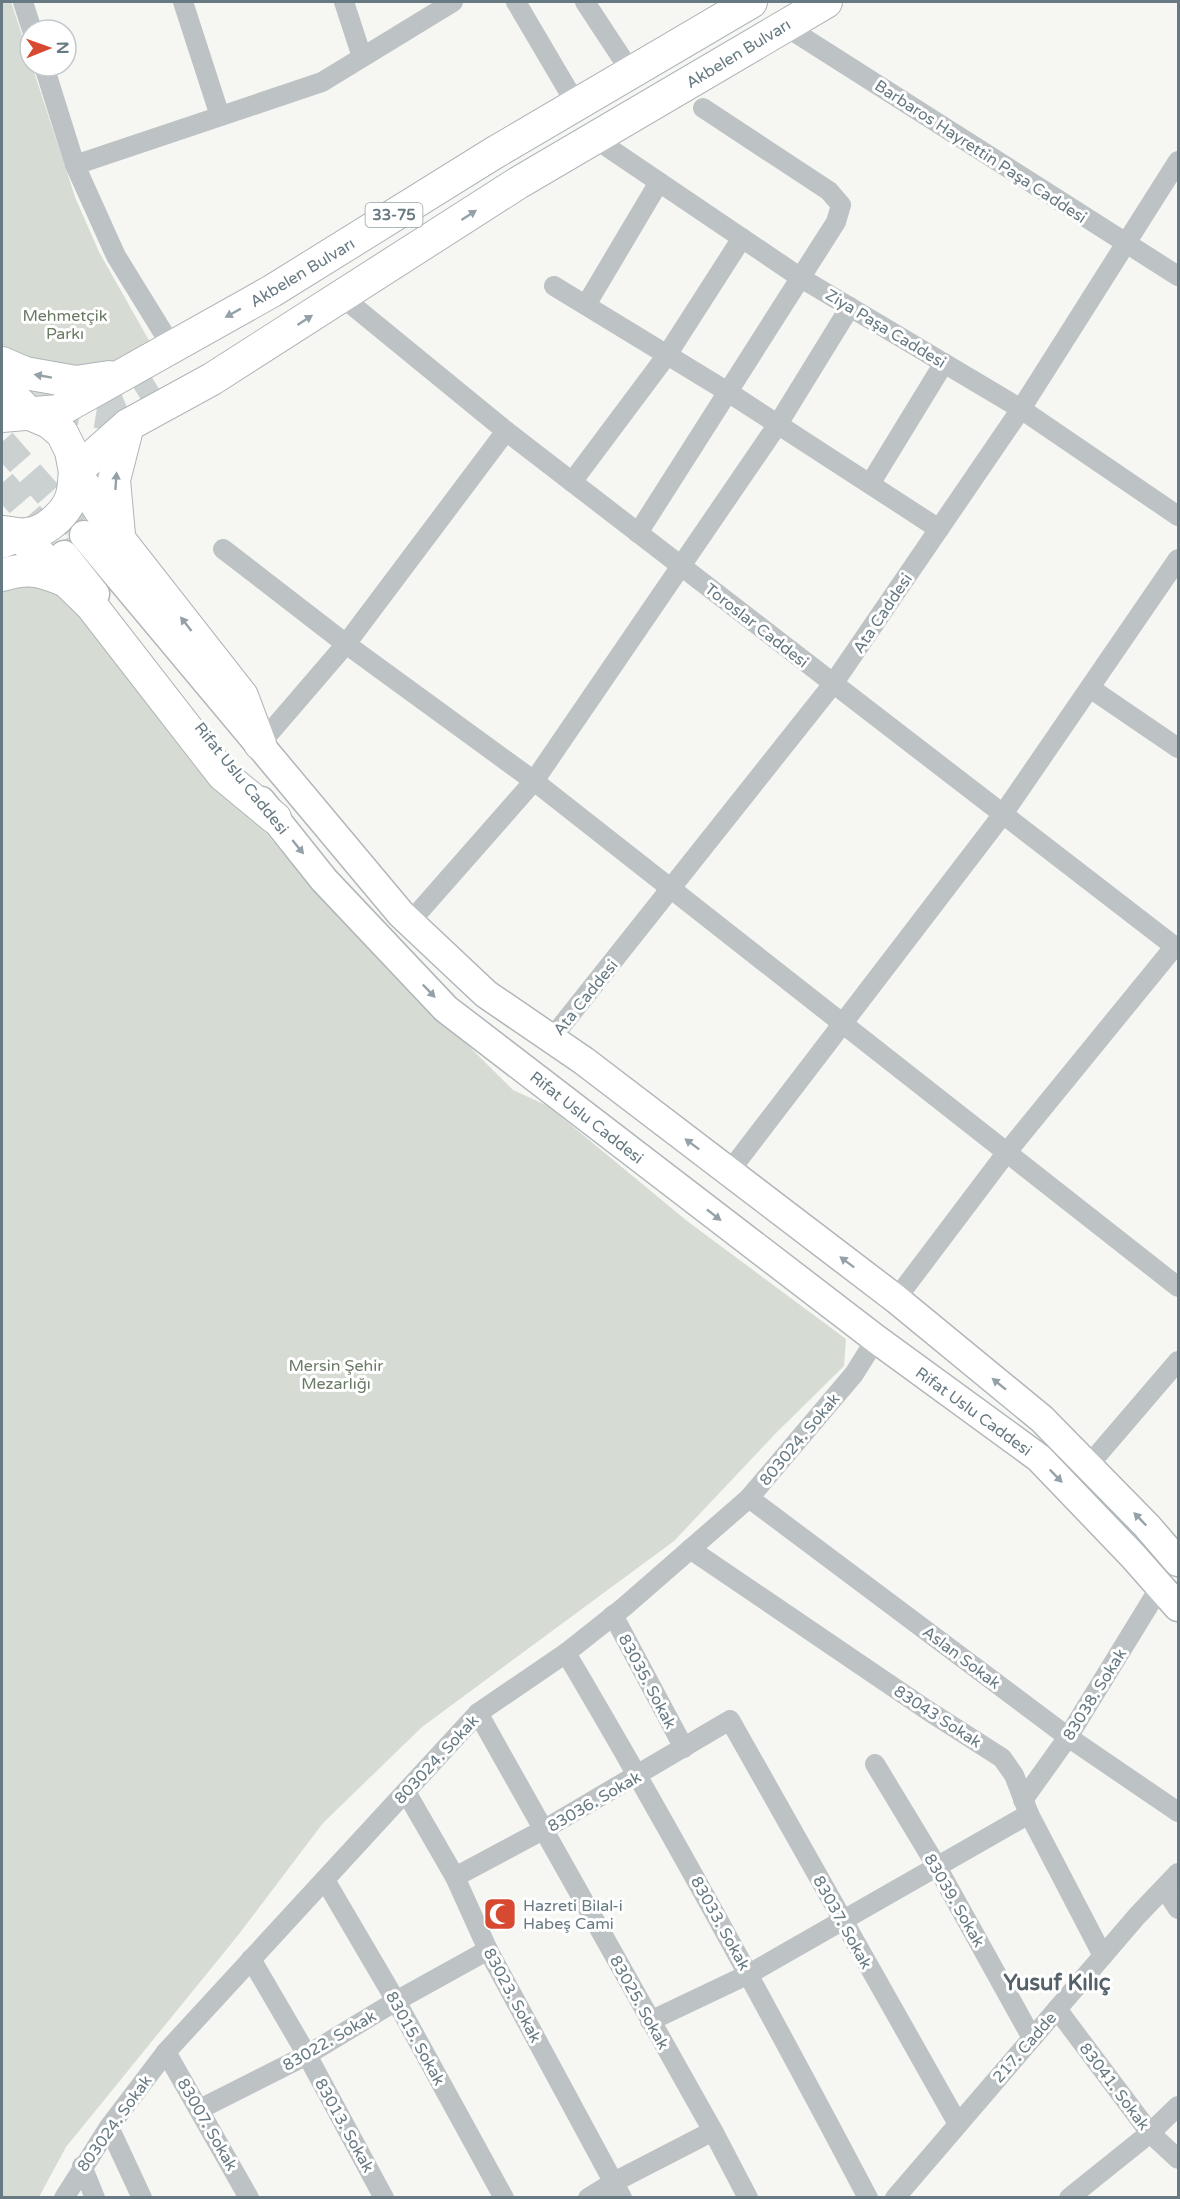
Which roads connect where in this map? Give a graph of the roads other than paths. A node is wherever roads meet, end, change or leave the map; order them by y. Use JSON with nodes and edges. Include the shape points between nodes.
{"nodes":[{"id":1,"x":23,"y":2,"type":"edge"},
{"id":2,"x":183,"y":2,"type":"edge"},
{"id":3,"x":344,"y":2,"type":"edge"},
{"id":4,"x":453,"y":2,"type":"edge"},
{"id":5,"x":516,"y":2,"type":"edge"},
{"id":6,"x":585,"y":2,"type":"edge"},
{"id":7,"x":751,"y":2,"type":"edge"},
{"id":8,"x":807,"y":2,"type":"edge"},
{"id":9,"x":826,"y":2,"type":"edge"},
{"id":10,"x":28,"y":18,"type":"edge"},
{"id":11,"x":785,"y":26,"type":"junction"},
{"id":12,"x":362,"y":57,"type":"junction"},
{"id":13,"x":632,"y":72,"type":"junction"},
{"id":14,"x":48,"y":78,"type":"edge"},
{"id":15,"x":576,"y":104,"type":"junction"},
{"id":16,"x":703,"y":108,"type":"dead end"},
{"id":17,"x":220,"y":116,"type":"junction"},
{"id":18,"x":594,"y":138,"type":"junction"},
{"id":19,"x":1179,"y":161,"type":"edge"},
{"id":20,"x":75,"y":165,"type":"junction"},
{"id":21,"x":659,"y":182,"type":"junction"},
{"id":22,"x":742,"y":238,"type":"junction"},
{"id":23,"x":1126,"y":244,"type":"junction"},
{"id":24,"x":1179,"y":276,"type":"edge"},
{"id":25,"x":801,"y":278,"type":"junction"},
{"id":26,"x":554,"y":286,"type":"dead end"},
{"id":27,"x":341,"y":296,"type":"junction"},
{"id":28,"x":586,"y":305,"type":"junction"},
{"id":29,"x":850,"y":307,"type":"junction"},
{"id":30,"x":172,"y":347,"type":"junction"},
{"id":31,"x":667,"y":355,"type":"junction"},
{"id":32,"x":2,"y":363,"type":"edge"},
{"id":33,"x":944,"y":363,"type":"junction"},
{"id":34,"x":122,"y":375,"type":"junction"},
{"id":35,"x":2,"y":386,"type":"edge"},
{"id":36,"x":159,"y":389,"type":"tunnel mouth"},
{"id":37,"x":728,"y":392,"type":"junction"},
{"id":38,"x":1021,"y":409,"type":"junction"},
{"id":39,"x":16,"y":415,"type":"edge"},
{"id":40,"x":778,"y":424,"type":"junction"},
{"id":41,"x":128,"y":425,"type":"junction"},
{"id":42,"x":506,"y":431,"type":"junction"},
{"id":43,"x":75,"y":472,"type":"junction"},
{"id":44,"x":572,"y":482,"type":"junction"},
{"id":45,"x":870,"y":484,"type":"junction"},
{"id":46,"x":1179,"y":516,"type":"edge"},
{"id":47,"x":939,"y":529,"type":"junction"},
{"id":48,"x":638,"y":533,"type":"junction"},
{"id":49,"x":14,"y":535,"type":"edge"},
{"id":50,"x":84,"y":535,"type":"tunnel mouth"},
{"id":51,"x":119,"y":539,"type":"junction"},
{"id":52,"x":223,"y":549,"type":"dead end"},
{"id":53,"x":1179,"y":559,"type":"edge"},
{"id":54,"x":681,"y":566,"type":"junction"},
{"id":55,"x":65,"y":568,"type":"junction"},
{"id":56,"x":2,"y":575,"type":"edge"},
{"id":57,"x":346,"y":644,"type":"junction"},
{"id":58,"x":833,"y":684,"type":"junction"},
{"id":59,"x":1090,"y":688,"type":"junction"},
{"id":60,"x":260,"y":744,"type":"junction"},
{"id":61,"x":1179,"y":748,"type":"edge"},
{"id":62,"x":534,"y":781,"type":"junction"},
{"id":63,"x":1003,"y":814,"type":"junction"},
{"id":64,"x":275,"y":818,"type":"joint"},
{"id":65,"x":672,"y":888,"type":"junction"},
{"id":66,"x":410,"y":922,"type":"junction"},
{"id":67,"x":1177,"y":947,"type":"edge"},
{"id":68,"x":843,"y":1023,"type":"junction"},
{"id":69,"x":551,"y":1039,"type":"junction"},
{"id":70,"x":1007,"y":1152,"type":"junction"},
{"id":71,"x":729,"y":1172,"type":"junction"},
{"id":72,"x":1179,"y":1287,"type":"edge"},
{"id":73,"x":896,"y":1299,"type":"junction"},
{"id":74,"x":876,"y":1339,"type":"junction"},
{"id":75,"x":1179,"y":1361,"type":"edge"},
{"id":76,"x":1088,"y":1466,"type":"junction"},
{"id":77,"x":749,"y":1498,"type":"junction"},
{"id":78,"x":690,"y":1549,"type":"junction"},
{"id":79,"x":1179,"y":1562,"type":"edge"},
{"id":80,"x":1169,"y":1597,"type":"edge"},
{"id":81,"x":613,"y":1615,"type":"junction"},
{"id":82,"x":566,"y":1653,"type":"junction"},
{"id":83,"x":478,"y":1713,"type":"junction"},
{"id":84,"x":730,"y":1720,"type":"joint"},
{"id":85,"x":1068,"y":1737,"type":"junction"},
{"id":86,"x":684,"y":1748,"type":"junction"},
{"id":87,"x":875,"y":1764,"type":"dead end"},
{"id":88,"x":638,"y":1775,"type":"junction"},
{"id":89,"x":406,"y":1791,"type":"junction"},
{"id":90,"x":1026,"y":1807,"type":"junction"},
{"id":91,"x":1179,"y":1812,"type":"edge"},
{"id":92,"x":543,"y":1830,"type":"junction"},
{"id":93,"x":936,"y":1865,"type":"junction"},
{"id":94,"x":1179,"y":1873,"type":"edge"},
{"id":95,"x":456,"y":1877,"type":"junction"},
{"id":96,"x":324,"y":1880,"type":"junction"},
{"id":97,"x":1164,"y":1888,"type":"junction"},
{"id":98,"x":1179,"y":1910,"type":"edge"},
{"id":99,"x":841,"y":1920,"type":"junction"},
{"id":100,"x":488,"y":1950,"type":"junction"},
{"id":101,"x":1103,"y":1956,"type":"junction"},
{"id":102,"x":251,"y":1959,"type":"junction"},
{"id":103,"x":749,"y":1974,"type":"junction"},
{"id":104,"x":396,"y":2001,"type":"junction"},
{"id":105,"x":1057,"y":2009,"type":"junction"},
{"id":106,"x":650,"y":2021,"type":"junction"},
{"id":107,"x":1032,"y":2038,"type":"junction"},
{"id":108,"x":166,"y":2052,"type":"junction"},
{"id":109,"x":307,"y":2055,"type":"junction"},
{"id":110,"x":1179,"y":2106,"type":"edge"},
{"id":111,"x":200,"y":2109,"type":"junction"},
{"id":112,"x":958,"y":2124,"type":"junction"},
{"id":113,"x":109,"y":2127,"type":"junction"},
{"id":114,"x":713,"y":2131,"type":"junction"},
{"id":115,"x":1150,"y":2133,"type":"junction"},
{"id":116,"x":1179,"y":2159,"type":"edge"},
{"id":117,"x":82,"y":2166,"type":"junction"},
{"id":118,"x":618,"y":2190,"type":"edge"},
{"id":119,"x":64,"y":2198,"type":"edge"},
{"id":120,"x":95,"y":2198,"type":"edge"},
{"id":121,"x":142,"y":2198,"type":"edge"},
{"id":122,"x":249,"y":2198,"type":"edge"},
{"id":123,"x":384,"y":2198,"type":"edge"},
{"id":124,"x":504,"y":2198,"type":"edge"},
{"id":125,"x":588,"y":2198,"type":"edge"},
{"id":126,"x":748,"y":2198,"type":"edge"},
{"id":127,"x":868,"y":2198,"type":"edge"},
{"id":128,"x":895,"y":2198,"type":"edge"},
{"id":129,"x":1070,"y":2198,"type":"edge"}],
"edges":[{"from":1,"to":10,"type":"street"},
{"from":2,"to":17,"type":"street"},
{"from":3,"to":12,"type":"street"},
{"from":4,"to":12,"type":"street"},
{"from":5,"to":15,"type":"street"},
{"from":6,"to":13,"type":"street"},
{"from":7,"to":13,"type":"main road","name":"Akbelen Bulvarı","number":"33-75"},
{"from":8,"to":36,"type":"main road","number":"33-75","via":[[706,51],[461,194]]},
{"from":9,"to":11,"type":"main road","name":"Akbelen Bulvarı","number":"33-75"},
{"from":11,"to":18,"type":"main road","name":"Akbelen Bulvarı","number":"33-75"},
{"from":11,"to":23,"type":"street","name":"Barbaros Hayrettin Paşa Caddesi"},
{"from":12,"to":17,"type":"street","via":[[322,82]]},
{"from":13,"to":15,"type":"main road","name":"Akbelen Bulvarı","number":"33-75"},
{"from":14,"to":20,"type":"street"},
{"from":15,"to":30,"type":"main road","name":"Akbelen Bulvarı","number":"33-75","one_way":true,"via":[[272,291]]},
{"from":16,"to":25,"type":"street","via":[[829,191],[841,205],[836,222]]},
{"from":17,"to":20,"type":"street"},
{"from":18,"to":21,"type":"street","name":"Ziya Paşa Caddesi"},
{"from":27,"to":18,"type":"main road","name":"Akbelen Bulvarı","number":"33-75","one_way":true},
{"from":19,"to":23,"type":"street","name":"Ata Caddesi"},
{"from":20,"to":30,"type":"street","via":[[116,256]]},
{"from":21,"to":22,"type":"street","name":"Ziya Paşa Caddesi"},
{"from":21,"to":28,"type":"street"},
{"from":22,"to":25,"type":"street","name":"Ziya Paşa Caddesi"},
{"from":22,"to":31,"type":"street"},
{"from":23,"to":24,"type":"street","name":"Barbaros Hayrettin Paşa Caddesi"},
{"from":23,"to":38,"type":"street","name":"Ata Caddesi"},
{"from":25,"to":29,"type":"street","name":"Ziya Paşa Caddesi"},
{"from":25,"to":37,"type":"street"},
{"from":26,"to":28,"type":"street"},
{"from":41,"to":27,"type":"main road","name":"Akbelen Bulvarı","number":"33-75","one_way":true,"via":[[213,379]]},
{"from":27,"to":42,"type":"street","name":"Toroslar Caddesi"},
{"from":28,"to":31,"type":"street"},
{"from":29,"to":33,"type":"street","name":"Ziya Paşa Caddesi"},
{"from":29,"to":40,"type":"street"},
{"from":30,"to":34,"type":"main road","name":"Akbelen Bulvarı","number":"33-75"},
{"from":31,"to":37,"type":"street"},
{"from":31,"to":44,"type":"street"},
{"from":34,"to":32,"type":"main road","one_way":true,"via":[[76,382],[24,373]]},
{"from":33,"to":38,"type":"street","name":"Ziya Paşa Caddesi"},
{"from":33,"to":45,"type":"street"},
{"from":34,"to":39,"type":"main road","name":"Akbelen Bulvarı","number":"33-75","via":[[58,411]]},
{"from":35,"to":39,"type":"main road"},
{"from":37,"to":40,"type":"street"},
{"from":37,"to":48,"type":"street"},
{"from":38,"to":46,"type":"street","name":"Ziya Paşa Caddesi"},
{"from":38,"to":47,"type":"street","name":"Ata Caddesi"},
{"from":39,"to":43,"type":"main road","via":[[49,422],[62,433]]},
{"from":40,"to":45,"type":"street"},
{"from":40,"to":54,"type":"street"},
{"from":41,"to":43,"type":"main road","number":"33-75"},
{"from":51,"to":41,"type":"main road","one_way":true,"via":[[114,480]]},
{"from":42,"to":44,"type":"street","name":"Toroslar Caddesi"},
{"from":42,"to":57,"type":"street"},
{"from":43,"to":49,"type":"main road","via":[[72,497],[61,514],[46,526]]},
{"from":43,"to":51,"type":"main road"},
{"from":44,"to":48,"type":"street","name":"Toroslar Caddesi"},
{"from":45,"to":47,"type":"street"},
{"from":47,"to":58,"type":"street","name":"Ata Caddesi"},
{"from":48,"to":54,"type":"street","name":"Toroslar Caddesi"},
{"from":49,"to":55,"type":"main road"},
{"from":50,"to":60,"type":"main road","name":"Rifat Uslu Caddesi"},
{"from":60,"to":51,"type":"main road","one_way":true,"via":[[242,696]]},
{"from":52,"to":57,"type":"street"},
{"from":53,"to":59,"type":"street"},
{"from":54,"to":58,"type":"street","name":"Toroslar Caddesi"},
{"from":54,"to":62,"type":"street"},
{"from":55,"to":56,"type":"main road","via":[[17,570]]},
{"from":55,"to":64,"type":"main road","via":[[223,775]]},
{"from":57,"to":60,"type":"street"},
{"from":57,"to":62,"type":"street"},
{"from":58,"to":63,"type":"street","name":"Toroslar Caddesi"},
{"from":58,"to":65,"type":"street","name":"Ata Caddesi"},
{"from":59,"to":61,"type":"street"},
{"from":59,"to":63,"type":"street"},
{"from":60,"to":66,"type":"main road","name":"Rifat Uslu Caddesi"},
{"from":62,"to":65,"type":"street"},
{"from":62,"to":66,"type":"street"},
{"from":63,"to":67,"type":"street","name":"Toroslar Caddesi"},
{"from":63,"to":68,"type":"street"},
{"from":64,"to":74,"type":"main road","name":"Rifat Uslu Caddesi","one_way":true,"via":[[324,880],[446,1009]]},
{"from":65,"to":68,"type":"street"},
{"from":65,"to":69,"type":"street","name":"Ata Caddesi"},
{"from":66,"to":69,"type":"main road","name":"Rifat Uslu Caddesi","via":[[486,994]]},
{"from":67,"to":70,"type":"street"},
{"from":68,"to":70,"type":"street"},
{"from":68,"to":71,"type":"street"},
{"from":71,"to":69,"type":"main road","name":"Rifat Uslu Caddesi","one_way":true},
{"from":70,"to":72,"type":"street"},
{"from":70,"to":73,"type":"street"},
{"from":73,"to":71,"type":"main road","name":"Rifat Uslu Caddesi","one_way":true},
{"from":76,"to":73,"type":"main road","name":"Rifat Uslu Caddesi","one_way":true,"via":[[1042,1419]]},
{"from":74,"to":77,"type":"street","name":"803024. Sokak","via":[[854,1374]]},
{"from":74,"to":80,"type":"main road","name":"Rifat Uslu Caddesi","one_way":true,"via":[[1039,1458]]},
{"from":75,"to":76,"type":"street"},
{"from":79,"to":76,"type":"main road","name":"Rifat Uslu Caddesi","one_way":true},
{"from":77,"to":78,"type":"street","name":"803024. Sokak"},
{"from":77,"to":85,"type":"street","name":"Aslan Sokak"},
{"from":78,"to":81,"type":"street","name":"803024. Sokak"},
{"from":78,"to":90,"type":"street","name":"83043 Sokak","via":[[1002,1758],[1014,1775]]},
{"from":80,"to":85,"type":"street","name":"83038. Sokak"},
{"from":81,"to":82,"type":"street","name":"803024. Sokak"},
{"from":81,"to":86,"type":"street","name":"83035. Sokak"},
{"from":82,"to":83,"type":"street","name":"803024. Sokak"},
{"from":82,"to":88,"type":"street","name":"83033. Sokak"},
{"from":83,"to":89,"type":"street","name":"803024. Sokak"},
{"from":83,"to":92,"type":"street","name":"83025. Sokak"},
{"from":84,"to":86,"type":"street","name":"83036. Sokak"},
{"from":84,"to":99,"type":"street","name":"83037. Sokak"},
{"from":85,"to":90,"type":"street","name":"83038. Sokak"},
{"from":85,"to":91,"type":"street","name":"Aslan Sokak"},
{"from":86,"to":88,"type":"street","name":"83036. Sokak"},
{"from":87,"to":93,"type":"street","name":"83039. Sokak"},
{"from":88,"to":92,"type":"street","name":"83036. Sokak"},
{"from":88,"to":103,"type":"street","name":"83033. Sokak"},
{"from":89,"to":95,"type":"street","name":"83023. Sokak"},
{"from":89,"to":96,"type":"street","name":"803024. Sokak"},
{"from":90,"to":93,"type":"street"},
{"from":90,"to":101,"type":"street","name":"83043 Sokak"},
{"from":92,"to":95,"type":"street","name":"83036. Sokak"},
{"from":92,"to":106,"type":"street","name":"83025. Sokak"},
{"from":93,"to":99,"type":"street"},
{"from":93,"to":107,"type":"street","name":"83039. Sokak"},
{"from":94,"to":97,"type":"street","name":"217. Cadde"},
{"from":95,"to":100,"type":"street","name":"83023. Sokak"},
{"from":96,"to":102,"type":"street","name":"803024. Sokak"},
{"from":96,"to":104,"type":"street","name":"83015. Sokak"},
{"from":97,"to":98,"type":"street"},
{"from":97,"to":101,"type":"street","name":"217. Cadde"},
{"from":99,"to":103,"type":"street"},
{"from":99,"to":112,"type":"street","name":"83037. Sokak"},
{"from":100,"to":104,"type":"street","name":"83022. Sokak"},
{"from":100,"to":118,"type":"street","name":"83023. Sokak"},
{"from":101,"to":105,"type":"street","name":"217. Cadde"},
{"from":102,"to":108,"type":"street","name":"803024. Sokak"},
{"from":102,"to":109,"type":"street","name":"83013. Sokak"},
{"from":103,"to":106,"type":"street"},
{"from":103,"to":127,"type":"street","name":"83033. Sokak"},
{"from":104,"to":109,"type":"street","name":"83022. Sokak"},
{"from":104,"to":124,"type":"street","name":"83015. Sokak"},
{"from":105,"to":107,"type":"street","name":"217. Cadde"},
{"from":105,"to":115,"type":"street","name":"83041. Sokak"},
{"from":106,"to":114,"type":"street","name":"83025. Sokak"},
{"from":107,"to":112,"type":"street","name":"217. Cadde"},
{"from":108,"to":111,"type":"street","name":"83007. Sokak"},
{"from":108,"to":113,"type":"street","name":"803024. Sokak"},
{"from":109,"to":111,"type":"street","name":"83022. Sokak"},
{"from":109,"to":123,"type":"street","name":"83013. Sokak"},
{"from":110,"to":115,"type":"street"},
{"from":111,"to":122,"type":"street","name":"83007. Sokak"},
{"from":112,"to":128,"type":"street","name":"217. Cadde"},
{"from":113,"to":117,"type":"street","name":"803024. Sokak"},
{"from":113,"to":121,"type":"street"},
{"from":114,"to":118,"type":"street"},
{"from":114,"to":126,"type":"street","name":"83025. Sokak"},
{"from":115,"to":116,"type":"street","name":"83041. Sokak"},
{"from":115,"to":129,"type":"street"},
{"from":117,"to":119,"type":"street","name":"803024. Sokak"},
{"from":117,"to":120,"type":"street"},
{"from":118,"to":125,"type":"street"}]}
